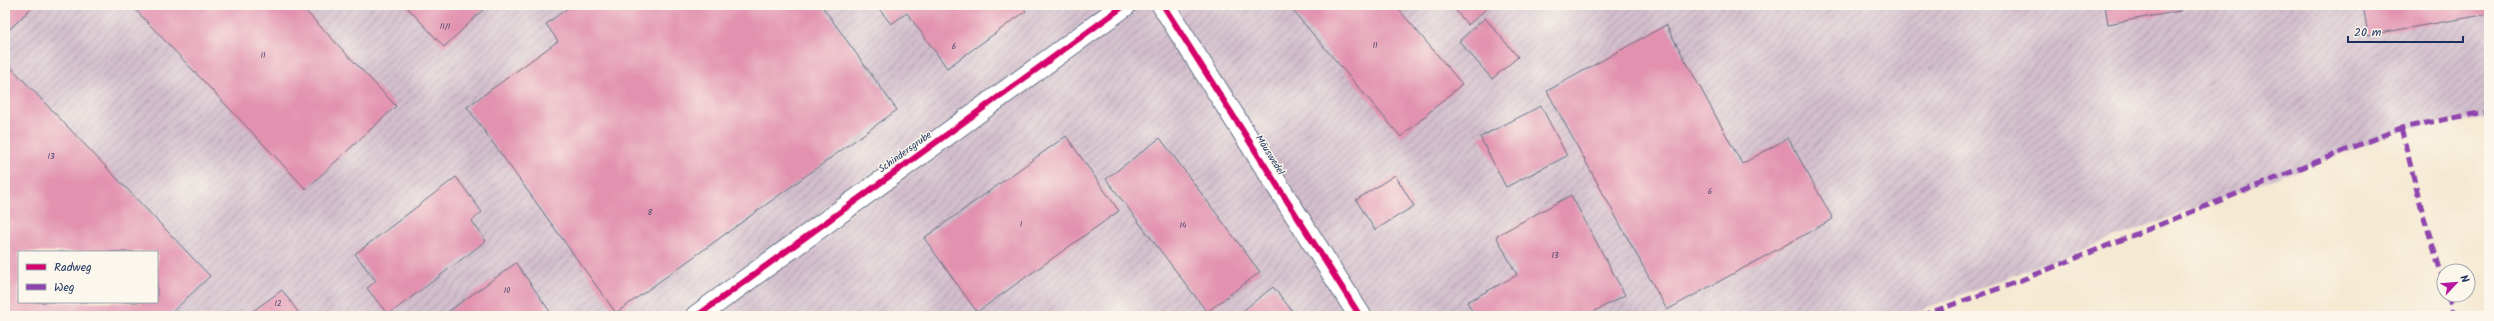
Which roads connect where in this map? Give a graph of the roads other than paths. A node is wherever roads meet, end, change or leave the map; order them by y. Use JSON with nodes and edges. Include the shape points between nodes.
{"nodes":[{"id":1,"x":1125,"y":5,"type":"edge"},
{"id":2,"x":1163,"y":5,"type":"edge"},
{"id":3,"x":697,"y":316,"type":"edge"},
{"id":4,"x":1360,"y":316,"type":"edge"}],
"edges":[{"from":1,"to":3,"type":"street","name":"Schindersgrube"},
{"from":2,"to":4,"type":"street","name":"Mäuswedel"}]}
